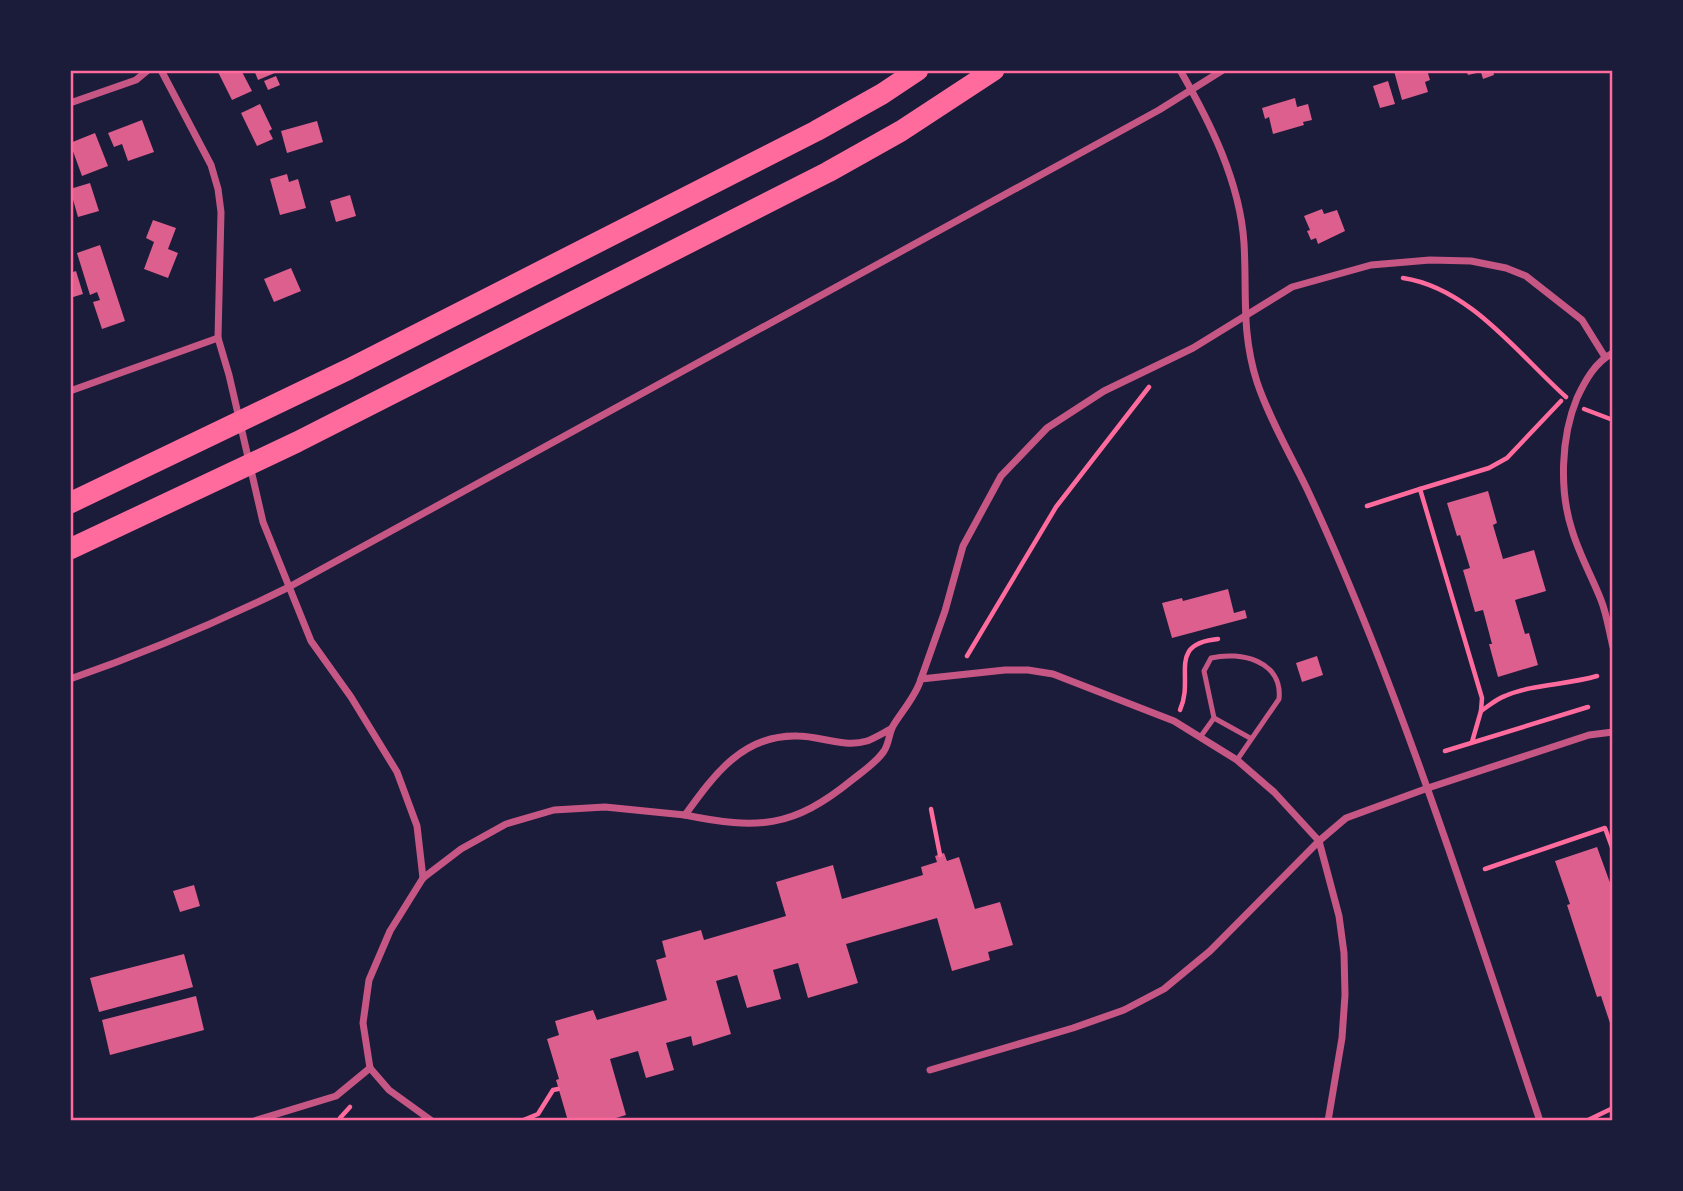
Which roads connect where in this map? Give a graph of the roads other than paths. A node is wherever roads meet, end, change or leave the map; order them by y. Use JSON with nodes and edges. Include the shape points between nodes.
{"nodes":[{"id":1,"x":148,"y":70,"type":"edge"},
{"id":2,"x":161,"y":70,"type":"edge"},
{"id":3,"x":918,"y":70,"type":"edge"},
{"id":4,"x":994,"y":70,"type":"edge"},
{"id":5,"x":1180,"y":70,"type":"edge"},
{"id":6,"x":1223,"y":70,"type":"edge"},
{"id":7,"x":1191,"y":88,"type":"junction"},
{"id":8,"x":70,"y":103,"type":"edge"},
{"id":9,"x":1244,"y":315,"type":"junction"},
{"id":10,"x":218,"y":338,"type":"junction"},
{"id":11,"x":1613,"y":353,"type":"edge"},
{"id":12,"x":1605,"y":357,"type":"junction"},
{"id":13,"x":70,"y":391,"type":"edge"},
{"id":14,"x":70,"y":503,"type":"edge"},
{"id":15,"x":70,"y":549,"type":"edge"},
{"id":16,"x":289,"y":587,"type":"junction"},
{"id":17,"x":1613,"y":647,"type":"edge"},
{"id":18,"x":70,"y":679,"type":"edge"},
{"id":19,"x":921,"y":679,"type":"junction"},
{"id":20,"x":1214,"y":718,"type":"junction"},
{"id":21,"x":891,"y":729,"type":"junction"},
{"id":22,"x":1613,"y":732,"type":"edge"},
{"id":23,"x":1200,"y":736,"type":"junction"},
{"id":24,"x":1251,"y":738,"type":"junction"},
{"id":25,"x":1237,"y":760,"type":"junction"},
{"id":26,"x":1428,"y":788,"type":"junction"},
{"id":27,"x":685,"y":815,"type":"junction"},
{"id":28,"x":1320,"y":841,"type":"junction"},
{"id":29,"x":423,"y":878,"type":"junction"},
{"id":30,"x":370,"y":1068,"type":"junction"},
{"id":31,"x":930,"y":1070,"type":"dead end"},
{"id":32,"x":254,"y":1121,"type":"edge"},
{"id":33,"x":432,"y":1121,"type":"edge"},
{"id":34,"x":1328,"y":1121,"type":"edge"},
{"id":35,"x":1540,"y":1121,"type":"edge"}],
"edges":[{"from":1,"to":8,"type":"street","via":[[136,80]]},
{"from":2,"to":10,"type":"street","via":[[211,165],[218,189]]},
{"from":3,"to":14,"type":"highway","via":[[816,131],[337,375]]},
{"from":4,"to":15,"type":"highway","via":[[901,131],[816,178],[297,442]]},
{"from":5,"to":7,"type":"street"},
{"from":6,"to":7,"type":"street"},
{"from":7,"to":9,"type":"street","via":[[1239,204]]},
{"from":7,"to":16,"type":"street"},
{"from":9,"to":12,"type":"street","via":[[1292,286],[1371,264],[1471,261],[1526,276],[1581,320]]},
{"from":9,"to":19,"type":"street","via":[[1193,348],[1104,391],[1047,428],[1001,477],[963,546]]},
{"from":9,"to":26,"type":"street","via":[[1258,384],[1334,547]]},
{"from":10,"to":13,"type":"street"},
{"from":10,"to":16,"type":"street","via":[[264,522]]},
{"from":11,"to":12,"type":"street"},
{"from":12,"to":17,"type":"street","via":[[1585,381],[1570,416],[1564,460],[1572,530],[1602,604]]},
{"from":16,"to":18,"type":"street","via":[[213,624]]},
{"from":16,"to":29,"type":"street","via":[[311,641],[397,772],[417,826]]},
{"from":19,"to":21,"type":"street"},
{"from":19,"to":23,"type":"street","via":[[1004,670],[1053,674],[1174,721]]},
{"from":20,"to":23,"type":"lane"},
{"from":20,"to":24,"type":"lane"},
{"from":20,"to":24,"type":"lane","via":[[1205,671],[1212,658],[1227,654],[1258,659],[1276,675],[1280,688],[1273,710]]},
{"from":21,"to":27,"type":"street","via":[[854,743],[798,736],[755,743],[718,771]]},
{"from":21,"to":27,"type":"street","via":[[884,751],[817,807],[766,823]]},
{"from":22,"to":26,"type":"street","via":[[1589,735]]},
{"from":23,"to":25,"type":"street"},
{"from":24,"to":25,"type":"lane"},
{"from":25,"to":28,"type":"street"},
{"from":26,"to":28,"type":"street","via":[[1346,818]]},
{"from":26,"to":35,"type":"street"},
{"from":27,"to":29,"type":"street","via":[[606,807],[554,810],[506,824],[461,849]]},
{"from":28,"to":31,"type":"street","via":[[1210,951],[1164,989],[1086,1024]]},
{"from":28,"to":34,"type":"street","via":[[1344,953],[1342,1038]]},
{"from":29,"to":30,"type":"street","via":[[390,931],[369,980],[363,1023]]},
{"from":30,"to":32,"type":"street","via":[[336,1096]]},
{"from":30,"to":33,"type":"street","via":[[389,1090]]}]}
